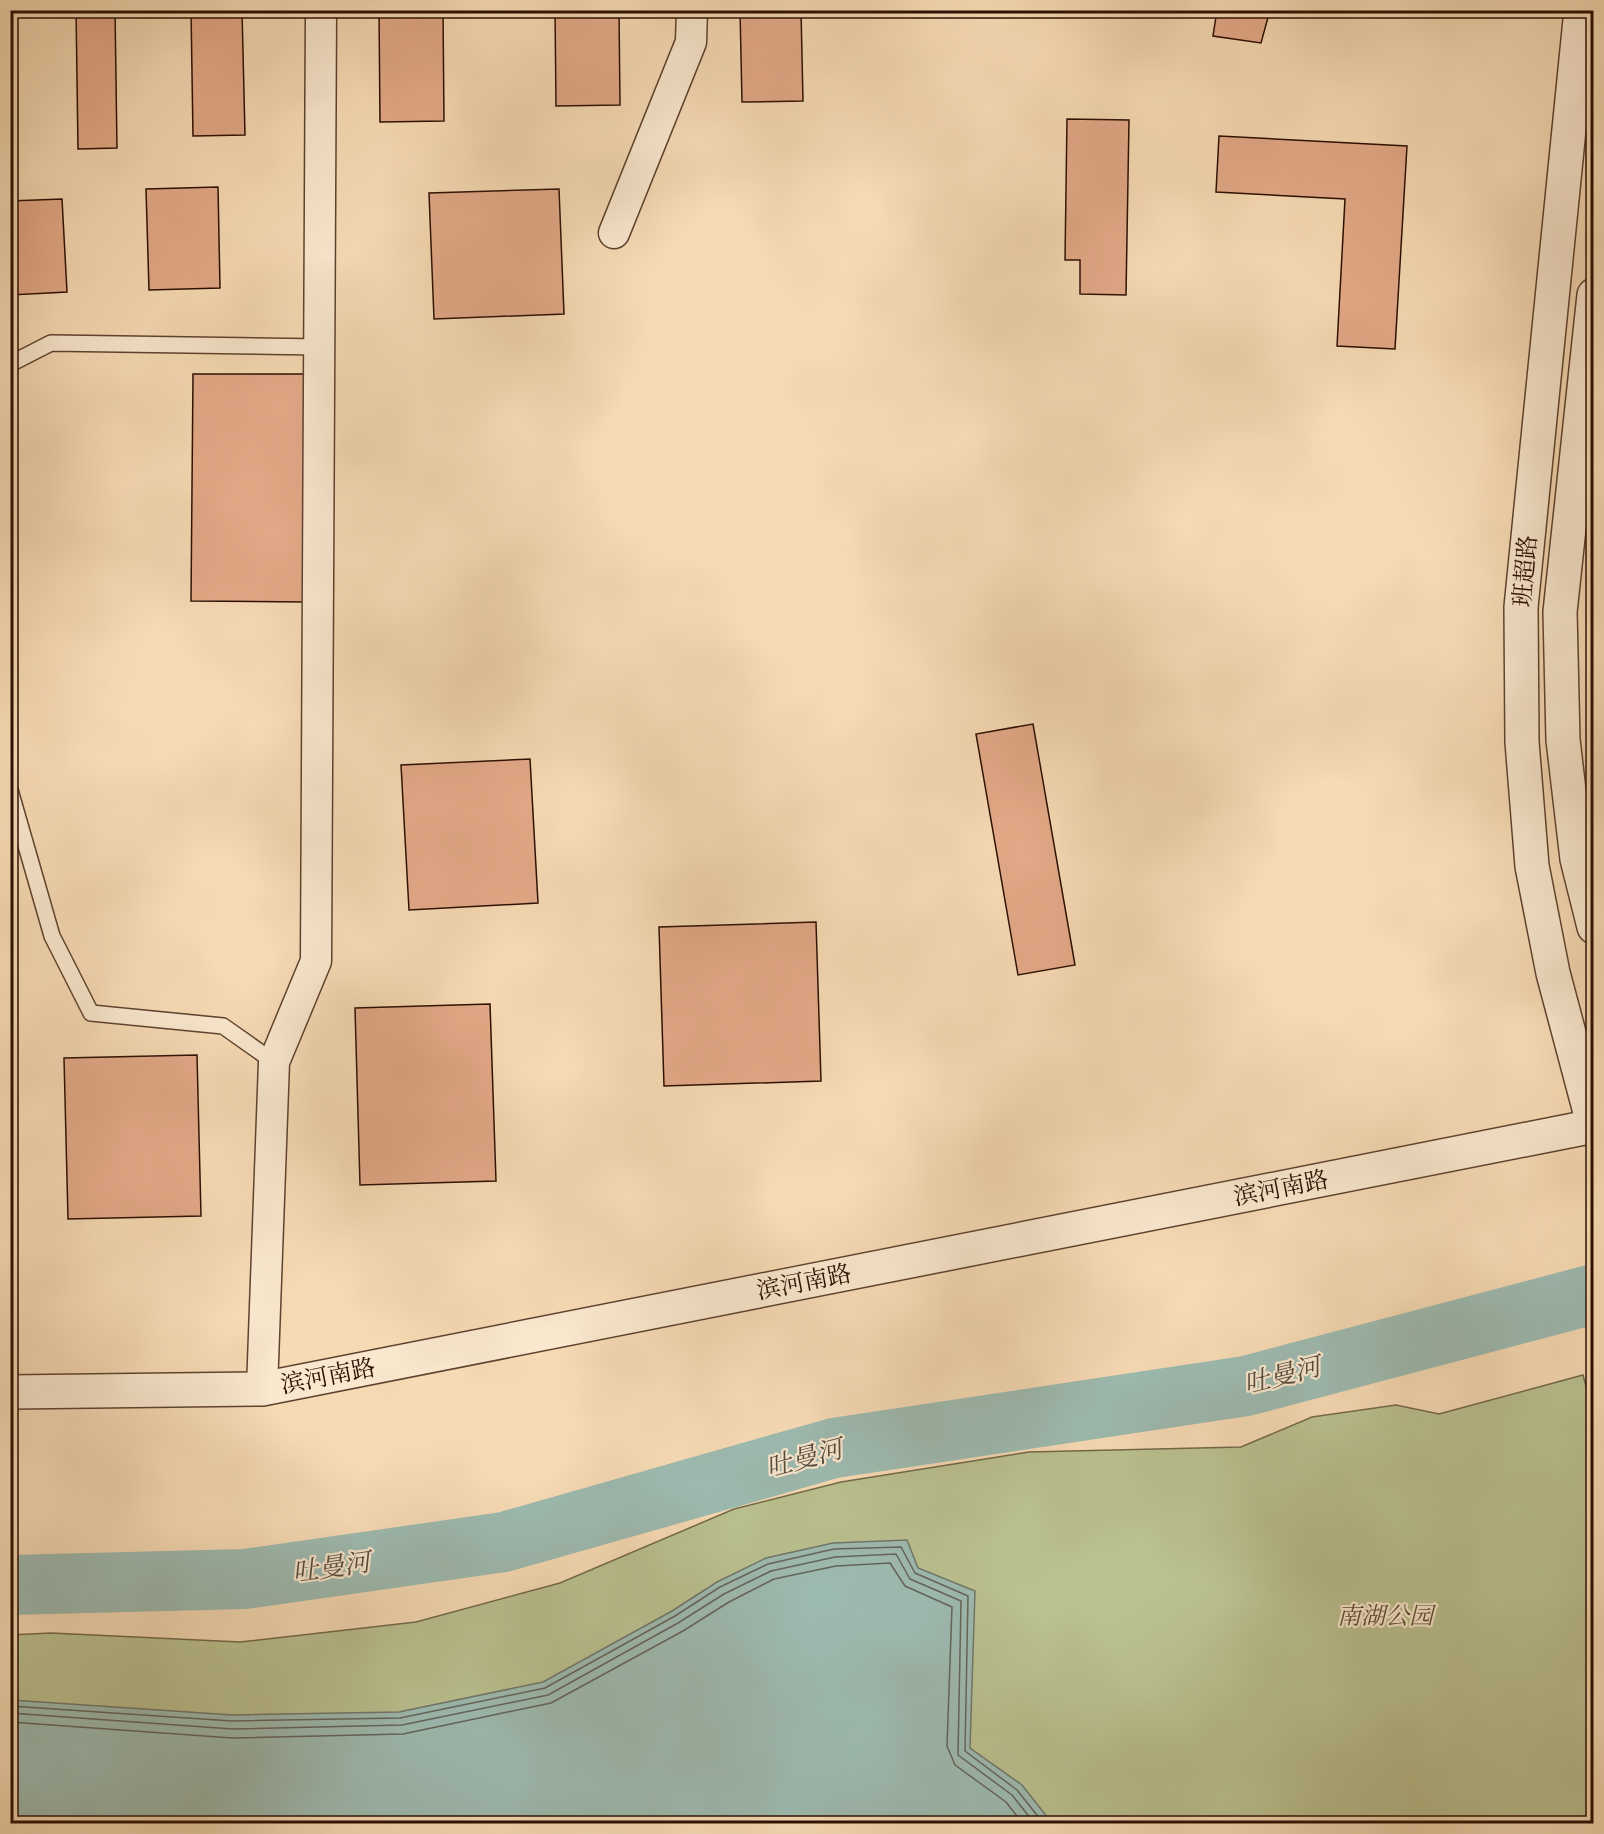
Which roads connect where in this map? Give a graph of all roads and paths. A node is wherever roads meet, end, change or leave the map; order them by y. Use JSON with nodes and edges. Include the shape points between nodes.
{"nodes":[{"id":1,"x":321,"y":10,"type":"edge"},
{"id":2,"x":692,"y":10,"type":"edge"},
{"id":3,"x":1581,"y":10,"type":"edge"},
{"id":4,"x":614,"y":233,"type":"dead end"},
{"id":5,"x":1593,"y":295,"type":"edge"},
{"id":6,"x":321,"y":347,"type":"junction"},
{"id":7,"x":10,"y":364,"type":"edge"},
{"id":8,"x":10,"y":790,"type":"edge"},
{"id":9,"x":1593,"y":927,"type":"edge"},
{"id":10,"x":274,"y":1062,"type":"junction"},
{"id":11,"x":1593,"y":1127,"type":"edge"},
{"id":12,"x":262,"y":1389,"type":"junction"},
{"id":13,"x":10,"y":1392,"type":"edge"}],
"edges":[{"from":1,"to":6,"type":"street"},
{"from":2,"to":4,"type":"street","via":[[691,42]]},
{"from":3,"to":11,"type":"street","name":"班超路","via":[[1521,607],[1522,720],[1532,866],[1553,973]]},
{"from":5,"to":9,"type":"street","name":"班超路","via":[[1560,612],[1565,752],[1576,859]]},
{"from":6,"to":7,"type":"lane","via":[[51,344]]},
{"from":6,"to":10,"type":"street","via":[[316,961]]},
{"from":8,"to":10,"type":"lane","via":[[52,936],[91,1013],[223,1026]]},
{"from":10,"to":12,"type":"street"},
{"from":11,"to":12,"type":"street","name":"滨河南路"},
{"from":12,"to":13,"type":"street","name":"滨河南路"}]}
